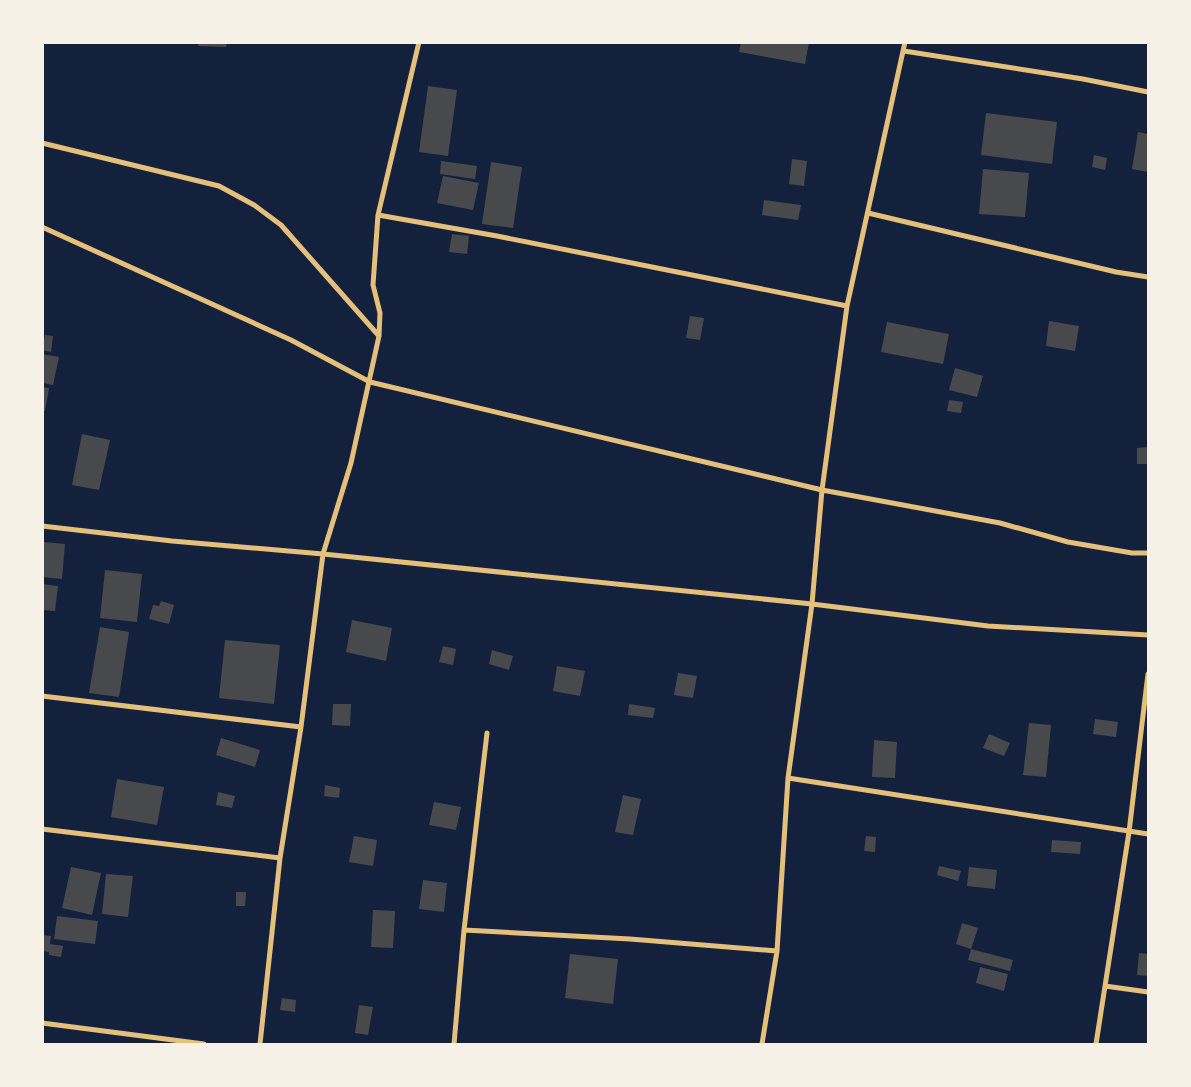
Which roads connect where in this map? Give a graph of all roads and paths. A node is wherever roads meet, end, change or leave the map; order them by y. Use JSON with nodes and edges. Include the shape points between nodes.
{"nodes":[{"id":1,"x":420,"y":42,"type":"edge"},
{"id":2,"x":906,"y":42,"type":"edge"},
{"id":3,"x":904,"y":51,"type":"junction"},
{"id":4,"x":1148,"y":92,"type":"edge"},
{"id":5,"x":42,"y":143,"type":"edge"},
{"id":6,"x":868,"y":212,"type":"junction"},
{"id":7,"x":378,"y":215,"type":"junction"},
{"id":8,"x":42,"y":227,"type":"edge"},
{"id":9,"x":1148,"y":277,"type":"edge"},
{"id":10,"x":847,"y":306,"type":"junction"},
{"id":11,"x":378,"y":336,"type":"junction"},
{"id":12,"x":370,"y":382,"type":"junction"},
{"id":13,"x":822,"y":490,"type":"junction"},
{"id":14,"x":42,"y":526,"type":"edge"},
{"id":15,"x":1148,"y":553,"type":"edge"},
{"id":16,"x":323,"y":554,"type":"junction"},
{"id":17,"x":812,"y":604,"type":"junction"},
{"id":18,"x":1148,"y":635,"type":"edge"},
{"id":19,"x":1148,"y":674,"type":"edge"},
{"id":20,"x":42,"y":696,"type":"edge"},
{"id":21,"x":301,"y":727,"type":"junction"},
{"id":22,"x":487,"y":733,"type":"dead end"},
{"id":23,"x":788,"y":778,"type":"junction"},
{"id":24,"x":42,"y":829,"type":"edge"},
{"id":25,"x":1129,"y":832,"type":"junction"},
{"id":26,"x":1148,"y":834,"type":"edge"},
{"id":27,"x":280,"y":858,"type":"junction"},
{"id":28,"x":464,"y":930,"type":"junction"},
{"id":29,"x":777,"y":951,"type":"junction"},
{"id":30,"x":1105,"y":986,"type":"junction"},
{"id":31,"x":1148,"y":992,"type":"edge"},
{"id":32,"x":42,"y":1022,"type":"edge"},
{"id":33,"x":204,"y":1044,"type":"edge"},
{"id":34,"x":260,"y":1044,"type":"edge"},
{"id":35,"x":454,"y":1044,"type":"edge"},
{"id":36,"x":762,"y":1044,"type":"edge"},
{"id":37,"x":1096,"y":1044,"type":"edge"}],
"edges":[{"from":1,"to":7,"type":"street"},
{"from":2,"to":3,"type":"street"},
{"from":3,"to":4,"type":"street"},
{"from":3,"to":6,"type":"street"},
{"from":5,"to":11,"type":"street","via":[[219,186],[254,205],[281,225]]},
{"from":6,"to":9,"type":"street"},
{"from":6,"to":10,"type":"street"},
{"from":7,"to":10,"type":"street"},
{"from":7,"to":11,"type":"street","via":[[373,286],[380,314]]},
{"from":8,"to":12,"type":"street","via":[[291,340]]},
{"from":10,"to":13,"type":"street"},
{"from":11,"to":12,"type":"street"},
{"from":12,"to":13,"type":"street"},
{"from":12,"to":16,"type":"street","via":[[351,463]]},
{"from":13,"to":15,"type":"street","via":[[1000,523],[1068,542]]},
{"from":13,"to":17,"type":"street"},
{"from":14,"to":16,"type":"street"},
{"from":16,"to":17,"type":"street"},
{"from":16,"to":21,"type":"street"},
{"from":17,"to":18,"type":"street","via":[[988,626]]},
{"from":17,"to":23,"type":"street"},
{"from":19,"to":25,"type":"street"},
{"from":20,"to":21,"type":"street"},
{"from":21,"to":27,"type":"street"},
{"from":22,"to":28,"type":"street"},
{"from":23,"to":25,"type":"street"},
{"from":23,"to":29,"type":"street"},
{"from":24,"to":27,"type":"street"},
{"from":25,"to":26,"type":"street"},
{"from":25,"to":30,"type":"street"},
{"from":27,"to":34,"type":"street"},
{"from":28,"to":29,"type":"street"},
{"from":28,"to":35,"type":"street"},
{"from":29,"to":36,"type":"street"},
{"from":30,"to":31,"type":"street"},
{"from":30,"to":37,"type":"street"},
{"from":32,"to":33,"type":"street"}]}
